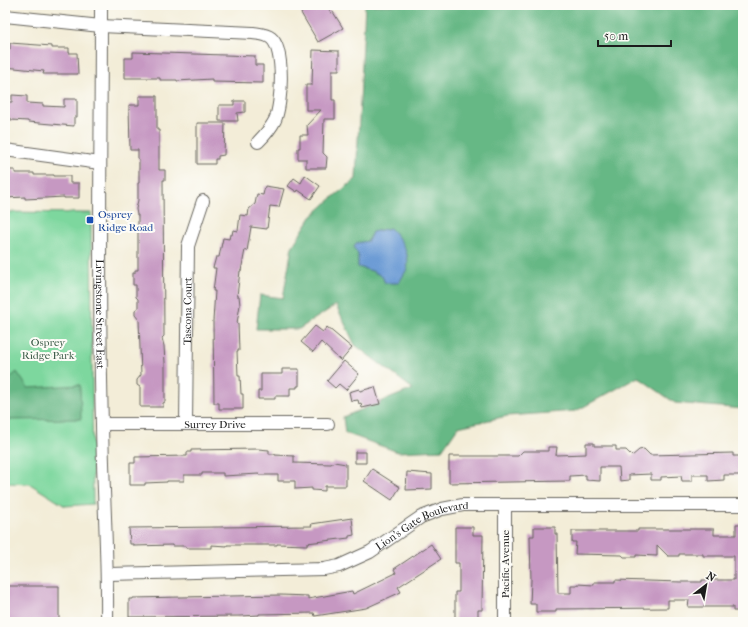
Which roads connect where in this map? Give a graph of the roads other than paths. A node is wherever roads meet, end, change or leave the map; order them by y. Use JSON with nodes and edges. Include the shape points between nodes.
{"nodes":[{"id":1,"x":100,"y":5,"type":"edge"},
{"id":2,"x":5,"y":16,"type":"edge"},
{"id":3,"x":101,"y":26,"type":"junction"},
{"id":4,"x":258,"y":142,"type":"dead end"},
{"id":5,"x":5,"y":150,"type":"edge"},
{"id":6,"x":100,"y":163,"type":"junction"},
{"id":7,"x":203,"y":201,"type":"dead end"},
{"id":8,"x":102,"y":424,"type":"junction"},
{"id":9,"x":186,"y":424,"type":"junction"},
{"id":10,"x":328,"y":424,"type":"dead end"},
{"id":11,"x":743,"y":505,"type":"edge"},
{"id":12,"x":505,"y":506,"type":"junction"},
{"id":13,"x":108,"y":574,"type":"junction"},
{"id":14,"x":107,"y":622,"type":"edge"},
{"id":15,"x":505,"y":622,"type":"edge"}],
"edges":[{"from":1,"to":3,"type":"street","name":"Livingstone Street East"},
{"from":2,"to":3,"type":"street"},
{"from":3,"to":4,"type":"street","via":[[253,33],[271,38],[277,45],[279,55],[280,98],[275,119]]},
{"from":3,"to":6,"type":"street","name":"Livingstone Street East"},
{"from":5,"to":6,"type":"street"},
{"from":6,"to":8,"type":"street","name":"Livingstone Street East"},
{"from":7,"to":9,"type":"street","name":"Tascona Court","via":[[188,246]]},
{"from":8,"to":9,"type":"street","name":"Surrey Drive"},
{"from":8,"to":13,"type":"street","name":"Livingstone Street East"},
{"from":9,"to":10,"type":"street","name":"Surrey Drive"},
{"from":11,"to":12,"type":"street","name":"Lion's Gate Boulevard"},
{"from":12,"to":13,"type":"street","name":"Lion's Gate Boulevard","via":[[463,505],[442,509],[421,518],[370,552],[339,566],[324,569]]},
{"from":12,"to":15,"type":"street","name":"Pacific Avenue"},
{"from":13,"to":14,"type":"street","name":"Livingstone Street East"}]}
